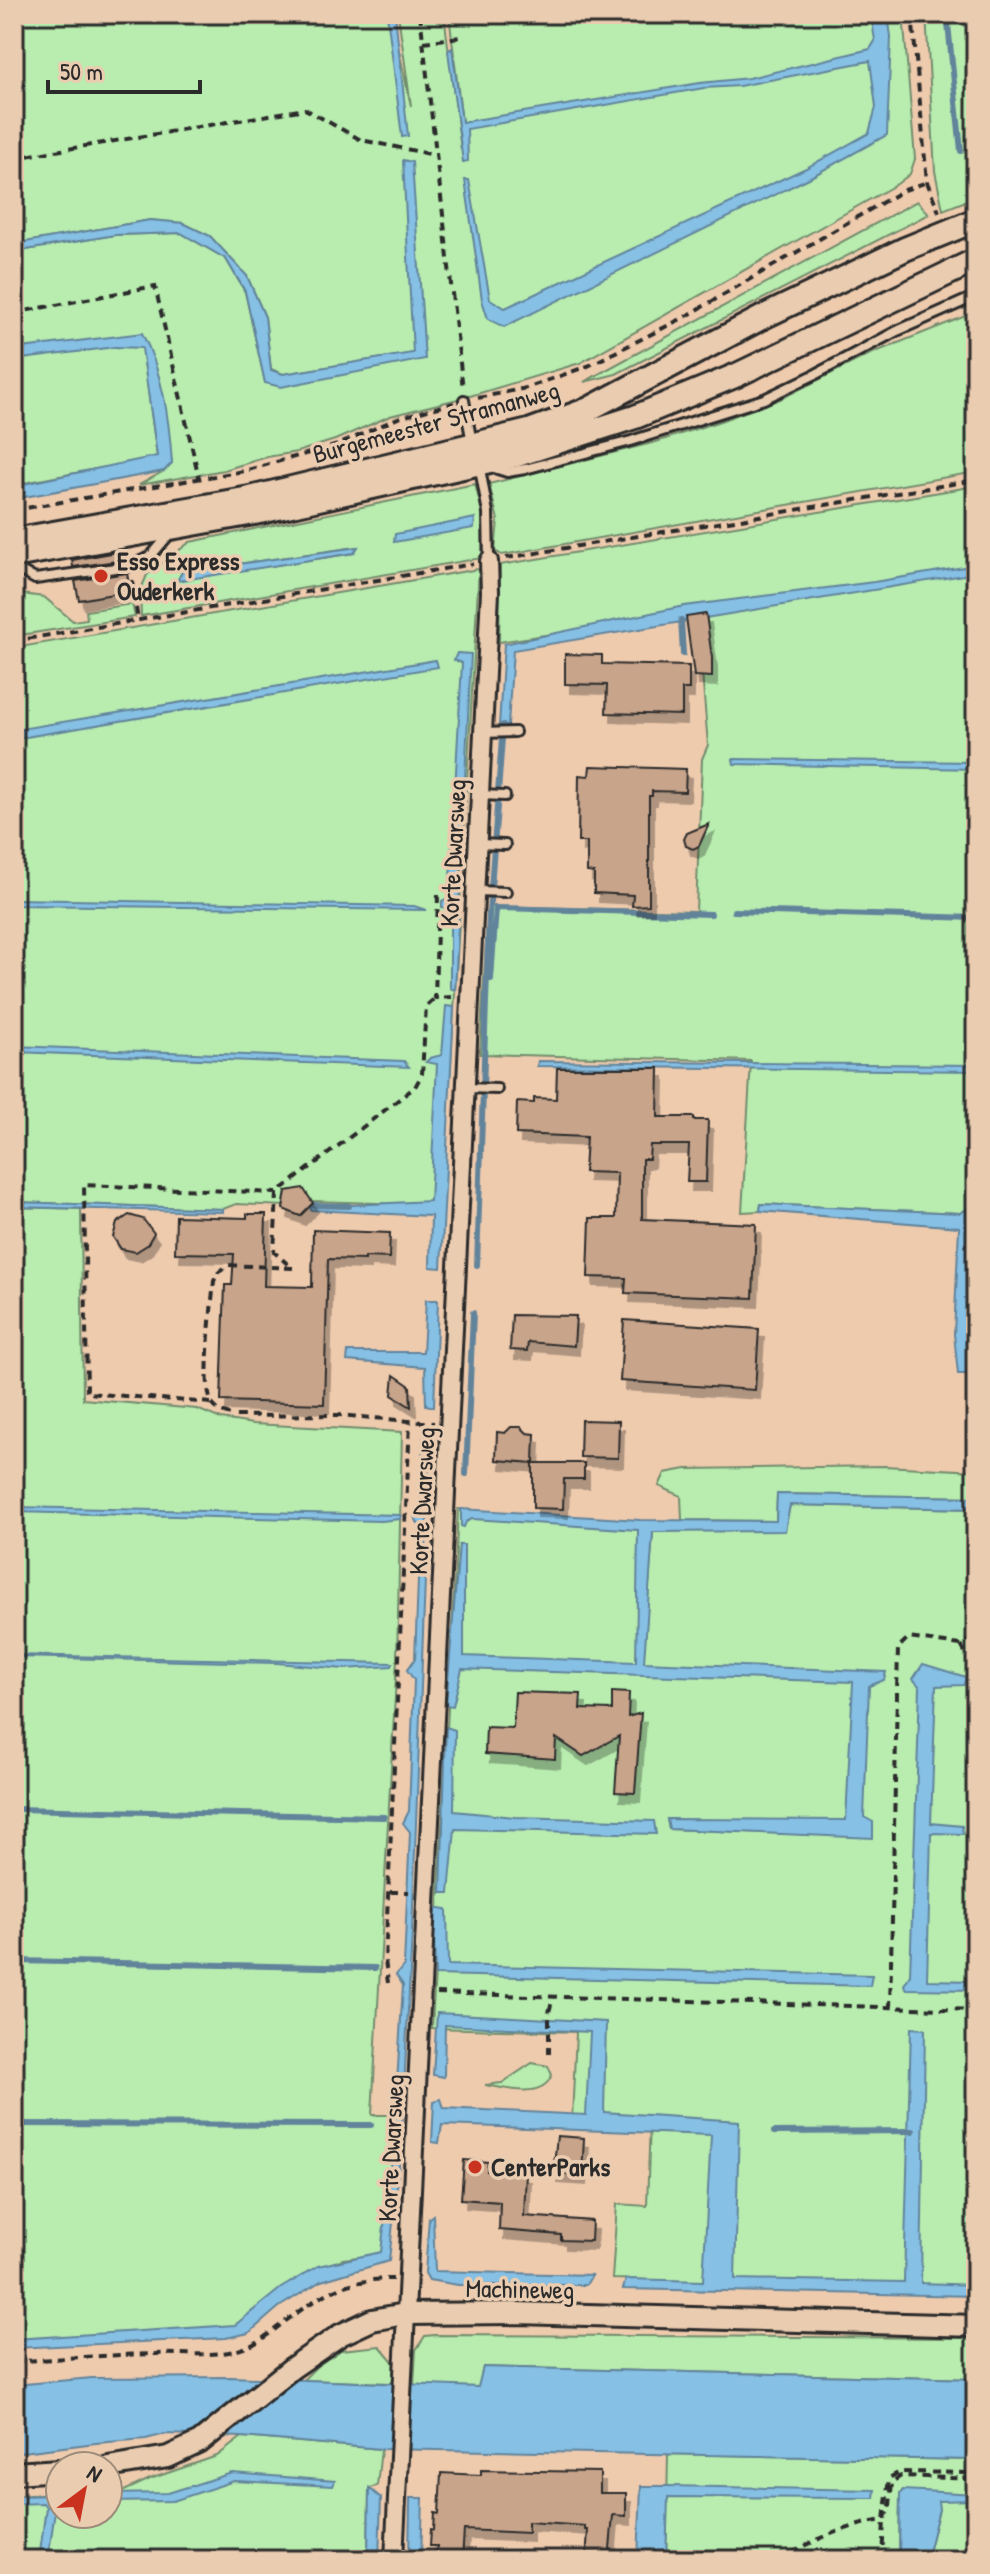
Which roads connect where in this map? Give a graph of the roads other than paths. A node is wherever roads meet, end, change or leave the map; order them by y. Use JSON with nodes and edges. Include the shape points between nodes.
{"nodes":[{"id":1,"x":976,"y":220,"type":"edge"},
{"id":2,"x":974,"y":263,"type":"edge"},
{"id":3,"x":976,"y":296,"type":"edge"},
{"id":4,"x":464,"y":400,"type":"road end"},
{"id":5,"x":476,"y":454,"type":"junction"},
{"id":6,"x":173,"y":529,"type":"junction"},
{"id":7,"x":14,"y":540,"type":"edge"},
{"id":8,"x":14,"y":556,"type":"edge"},
{"id":9,"x":489,"y":561,"type":"joint"},
{"id":10,"x":14,"y":567,"type":"edge"},
{"id":11,"x":515,"y":732,"type":"dead end"},
{"id":12,"x":489,"y":733,"type":"junction"},
{"id":13,"x":484,"y":795,"type":"junction"},
{"id":14,"x":505,"y":796,"type":"dead end"},
{"id":15,"x":483,"y":844,"type":"junction"},
{"id":16,"x":505,"y":845,"type":"dead end"},
{"id":17,"x":481,"y":891,"type":"junction"},
{"id":18,"x":506,"y":892,"type":"dead end"},
{"id":19,"x":471,"y":1088,"type":"junction"},
{"id":20,"x":497,"y":1089,"type":"dead end"},
{"id":21,"x":405,"y":2314,"type":"junction"},
{"id":22,"x":976,"y":2326,"type":"edge"},
{"id":23,"x":124,"y":2464,"type":"edge"},
{"id":24,"x":44,"y":2471,"type":"edge"},
{"id":25,"x":14,"y":2473,"type":"edge"},
{"id":26,"x":394,"y":2560,"type":"edge"}],
"edges":[{"from":1,"to":5,"type":"main road","name":"Burgemeester Stramanweg","via":[[765,316],[589,409]]},
{"from":2,"to":5,"type":"main road","name":"Burgemeester Stramanweg","via":[[635,417],[517,455]]},
{"from":3,"to":5,"type":"lane","name":"Burgemeester Stramanweg","via":[[764,399],[712,417],[507,472]]},
{"from":4,"to":5,"type":"lane","name":"Korte Dwarsweg"},
{"from":5,"to":6,"type":"main road","name":"Burgemeester Stramanweg"},
{"from":5,"to":7,"type":"main road","name":"Burgemeester Stramanweg"},
{"from":5,"to":9,"type":"lane","name":"Korte Dwarsweg","via":[[488,513]]},
{"from":6,"to":8,"type":"main road","name":"Burgemeester Stramanweg"},
{"from":6,"to":10,"type":"lane","via":[[150,557],[130,566],[35,579]]},
{"from":9,"to":12,"type":"street","name":"Korte Dwarsweg"},
{"from":11,"to":12,"type":"lane"},
{"from":12,"to":13,"type":"street","name":"Korte Dwarsweg"},
{"from":13,"to":14,"type":"lane"},
{"from":13,"to":15,"type":"street","name":"Korte Dwarsweg"},
{"from":15,"to":16,"type":"lane"},
{"from":15,"to":17,"type":"street","name":"Korte Dwarsweg"},
{"from":17,"to":18,"type":"lane"},
{"from":17,"to":19,"type":"street","name":"Korte Dwarsweg","via":[[470,996]]},
{"from":19,"to":20,"type":"lane"},
{"from":19,"to":21,"type":"street","name":"Korte Dwarsweg"},
{"from":21,"to":22,"type":"street","name":"Machineweg"},
{"from":21,"to":23,"type":"street","name":"Machineweg","via":[[372,2320],[340,2335],[200,2442],[168,2457]]},
{"from":21,"to":26,"type":"street","name":"Korte Dwarsweg"},
{"from":24,"to":25,"type":"street"}]}
